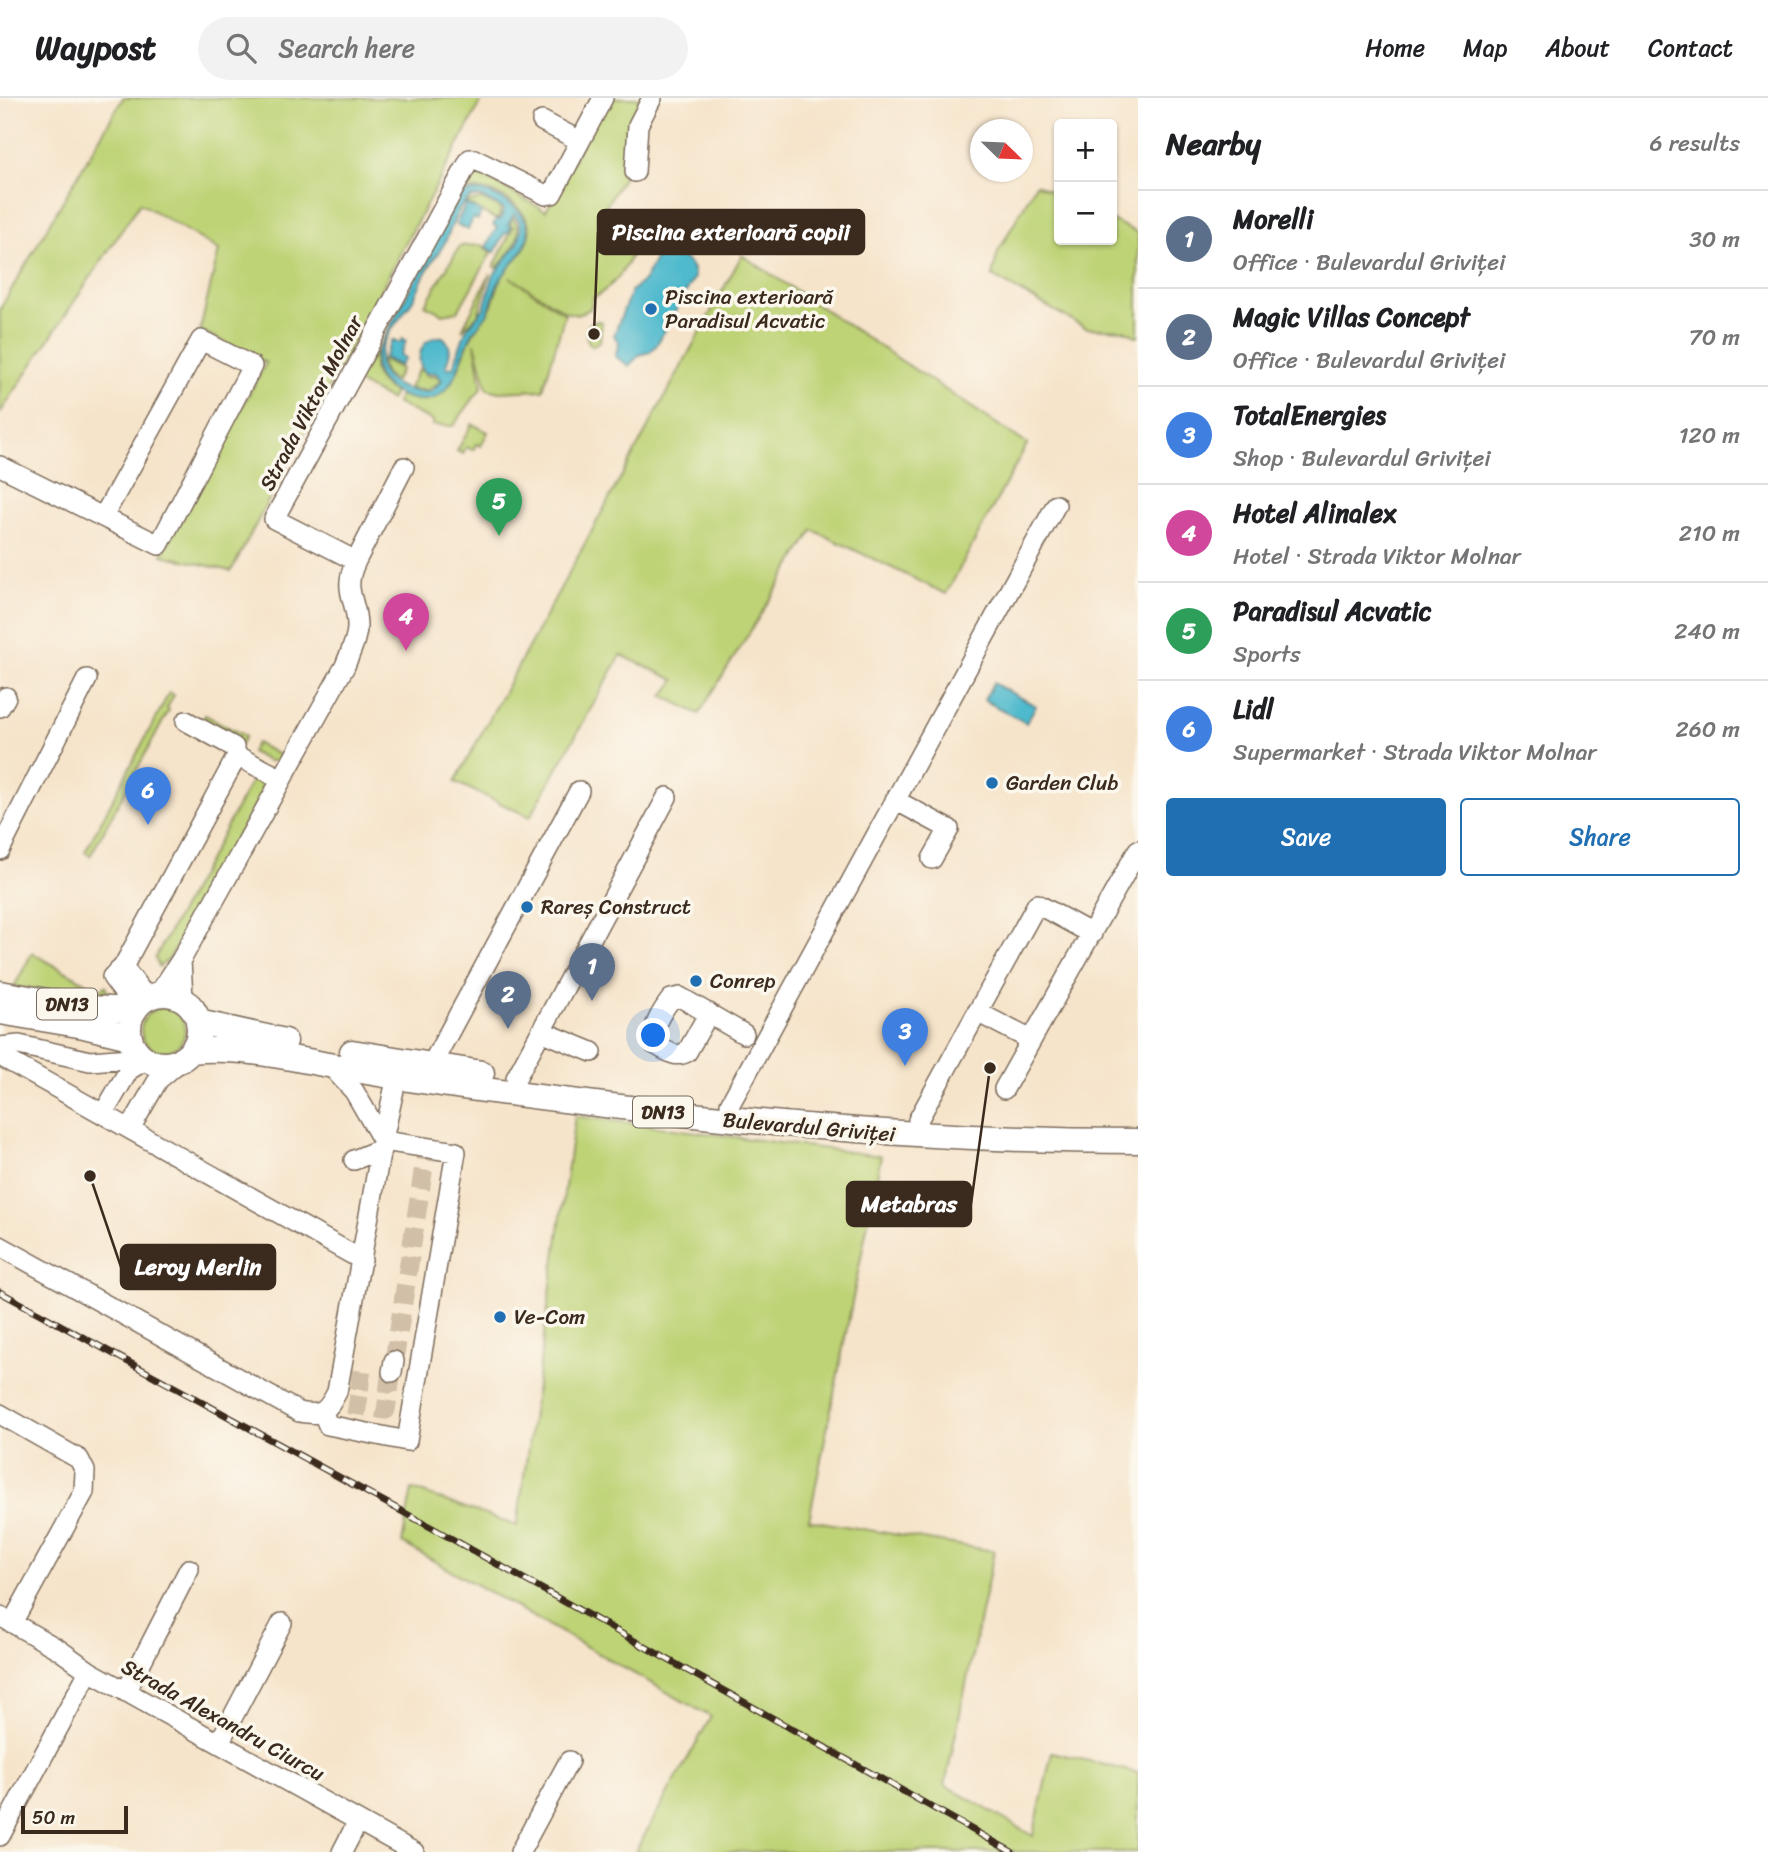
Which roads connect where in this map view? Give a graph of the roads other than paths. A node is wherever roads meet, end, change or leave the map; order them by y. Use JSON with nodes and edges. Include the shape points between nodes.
{"nodes":[{"id":1,"x":603,"y":98,"type":"edge"},
{"id":2,"x":652,"y":98,"type":"edge"},
{"id":3,"x":542,"y":121,"type":"dead end"},
{"id":4,"x":580,"y":141,"type":"junction"},
{"id":5,"x":635,"y":172,"type":"dead end"},
{"id":6,"x":0,"y":466,"type":"edge"},
{"id":7,"x":404,"y":467,"type":"dead end"},
{"id":8,"x":1056,"y":505,"type":"dead end"},
{"id":9,"x":103,"y":510,"type":"junction"},
{"id":10,"x":356,"y":561,"type":"junction"},
{"id":11,"x":87,"y":679,"type":"dead end"},
{"id":12,"x":186,"y":721,"type":"dead end"},
{"id":13,"x":237,"y":756,"type":"junction"},
{"id":14,"x":282,"y":779,"type":"junction"},
{"id":15,"x":579,"y":791,"type":"dead end"},
{"id":16,"x":667,"y":797,"type":"dead end"},
{"id":17,"x":895,"y":800,"type":"junction"},
{"id":18,"x":0,"y":850,"type":"edge"},
{"id":19,"x":1138,"y":850,"type":"edge"},
{"id":20,"x":932,"y":859,"type":"dead end"},
{"id":21,"x":1092,"y":934,"type":"junction"},
{"id":22,"x":181,"y":960,"type":"junction"},
{"id":23,"x":0,"y":993,"type":"edge"},
{"id":24,"x":183,"y":999,"type":"junction"},
{"id":25,"x":144,"y":1003,"type":"junction"},
{"id":26,"x":0,"y":1012,"type":"edge"},
{"id":27,"x":977,"y":1012,"type":"junction"},
{"id":28,"x":709,"y":1013,"type":"dead end"},
{"id":29,"x":198,"y":1022,"type":"junction"},
{"id":30,"x":541,"y":1031,"type":"junction"},
{"id":31,"x":744,"y":1034,"type":"dead end"},
{"id":32,"x":1031,"y":1040,"type":"junction"},
{"id":33,"x":0,"y":1047,"type":"edge"},
{"id":34,"x":140,"y":1051,"type":"junction"},
{"id":35,"x":592,"y":1052,"type":"dead end"},
{"id":36,"x":188,"y":1054,"type":"junction"},
{"id":37,"x":0,"y":1056,"type":"edge"},
{"id":38,"x":432,"y":1064,"type":"junction"},
{"id":39,"x":330,"y":1065,"type":"junction"},
{"id":40,"x":397,"y":1076,"type":"junction"},
{"id":41,"x":516,"y":1079,"type":"junction"},
{"id":42,"x":1004,"y":1089,"type":"dead end"},
{"id":43,"x":730,"y":1104,"type":"junction"},
{"id":44,"x":103,"y":1114,"type":"junction"},
{"id":45,"x":918,"y":1120,"type":"junction"},
{"id":46,"x":1138,"y":1124,"type":"edge"},
{"id":47,"x":130,"y":1129,"type":"junction"},
{"id":48,"x":1138,"y":1141,"type":"edge"},
{"id":49,"x":382,"y":1145,"type":"junction"},
{"id":50,"x":354,"y":1160,"type":"dead end"},
{"id":51,"x":0,"y":1246,"type":"edge"},
{"id":52,"x":362,"y":1260,"type":"junction"},
{"id":53,"x":334,"y":1406,"type":"junction"},
{"id":54,"x":0,"y":1414,"type":"edge"},
{"id":55,"x":189,"y":1569,"type":"dead end"},
{"id":56,"x":6,"y":1620,"type":"edge"},
{"id":57,"x":282,"y":1623,"type":"dead end"},
{"id":58,"x":89,"y":1671,"type":"junction"},
{"id":59,"x":127,"y":1692,"type":"junction"},
{"id":60,"x":219,"y":1744,"type":"junction"},
{"id":61,"x":569,"y":1761,"type":"dead end"},
{"id":62,"x":358,"y":1821,"type":"junction"},
{"id":63,"x":0,"y":1836,"type":"edge"},
{"id":64,"x":342,"y":1852,"type":"edge"},
{"id":65,"x":414,"y":1852,"type":"edge"},
{"id":66,"x":520,"y":1852,"type":"edge"}],
"edges":[{"from":1,"to":4,"type":"street","name":"Strada Viktor Molnar"},
{"from":2,"to":5,"type":"street","via":[[638,125]]},
{"from":3,"to":4,"type":"street"},
{"from":4,"to":10,"type":"street","name":"Strada Viktor Molnar","via":[[549,195],[470,159],[274,519]]},
{"from":6,"to":9,"type":"street"},
{"from":7,"to":10,"type":"street"},
{"from":8,"to":17,"type":"street"},
{"from":9,"to":9,"type":"street","via":[[159,545],[252,366],[201,340]]},
{"from":10,"to":14,"type":"street","via":[[348,585],[357,628],[352,646]]},
{"from":11,"to":18,"type":"street"},
{"from":12,"to":13,"type":"street","via":[[234,747]]},
{"from":13,"to":14,"type":"street"},
{"from":13,"to":25,"type":"street","via":[[118,972]]},
{"from":14,"to":22,"type":"street"},
{"from":15,"to":38,"type":"street"},
{"from":16,"to":30,"type":"street"},
{"from":17,"to":20,"type":"street","via":[[949,829]]},
{"from":17,"to":43,"type":"street"},
{"from":19,"to":21,"type":"street"},
{"from":21,"to":27,"type":"street","via":[[1037,904]]},
{"from":21,"to":32,"type":"street"},
{"from":22,"to":24,"type":"street"},
{"from":22,"to":25,"type":"street"},
{"from":23,"to":25,"type":"main road","number":"DN13","via":[[88,1008]]},
{"from":24,"to":25,"type":"main road","number":"DN13","via":[[175,996]]},
{"from":24,"to":29,"type":"main road"},
{"from":25,"to":34,"type":"main road","via":[[130,1023]]},
{"from":26,"to":34,"type":"main road","number":"DN13","via":[[84,1026]]},
{"from":27,"to":32,"type":"street"},
{"from":27,"to":45,"type":"street"},
{"from":28,"to":31,"type":"street"},
{"from":29,"to":36,"type":"main road","via":[[198,1034]]},
{"from":29,"to":38,"type":"main road","name":"Bulevardul Griviței"},
{"from":30,"to":35,"type":"street"},
{"from":30,"to":41,"type":"street"},
{"from":32,"to":42,"type":"street"},
{"from":33,"to":34,"type":"street","via":[[19,1045],[90,1061]]},
{"from":34,"to":36,"type":"main road","number":"DN13","via":[[170,1063]]},
{"from":34,"to":44,"type":"street"},
{"from":36,"to":39,"type":"main road","name":"Bulevardul Griviței","number":"DN13","via":[[240,1051]]},
{"from":36,"to":47,"type":"street","via":[[158,1080]]},
{"from":37,"to":44,"type":"street"},
{"from":38,"to":41,"type":"main road","name":"Bulevardul Griviței"},
{"from":39,"to":40,"type":"main road","name":"Bulevardul Griviței","number":"DN13"},
{"from":39,"to":49,"type":"street","via":[[354,1091]]},
{"from":40,"to":48,"type":"main road","name":"Bulevardul Griviței","number":"DN13","via":[[703,1118],[995,1139]]},
{"from":40,"to":49,"type":"street"},
{"from":41,"to":43,"type":"main road","name":"Bulevardul Griviței"},
{"from":43,"to":45,"type":"main road","name":"Bulevardul Griviței"},
{"from":44,"to":47,"type":"street"},
{"from":45,"to":46,"type":"main road","name":"Bulevardul Griviței"},
{"from":47,"to":52,"type":"street"},
{"from":49,"to":50,"type":"street"},
{"from":49,"to":52,"type":"street"},
{"from":49,"to":53,"type":"street","via":[[456,1152],[407,1441],[328,1425]]},
{"from":51,"to":53,"type":"street","via":[[299,1412],[312,1414]]},
{"from":52,"to":53,"type":"street","via":[[346,1378]]},
{"from":54,"to":56,"type":"street","name":"Strada Alexandru Ciurcu","via":[[79,1459],[85,1471],[84,1492]]},
{"from":55,"to":59,"type":"street"},
{"from":56,"to":58,"type":"street","name":"Strada Alexandru Ciurcu"},
{"from":57,"to":60,"type":"street"},
{"from":58,"to":59,"type":"street","name":"Strada Alexandru Ciurcu"},
{"from":58,"to":63,"type":"street"},
{"from":59,"to":60,"type":"street","name":"Strada Alexandru Ciurcu"},
{"from":60,"to":62,"type":"street","name":"Strada Alexandru Ciurcu"},
{"from":61,"to":66,"type":"street"},
{"from":62,"to":64,"type":"street"},
{"from":62,"to":65,"type":"street","name":"Strada Alexandru Ciurcu"}]}
